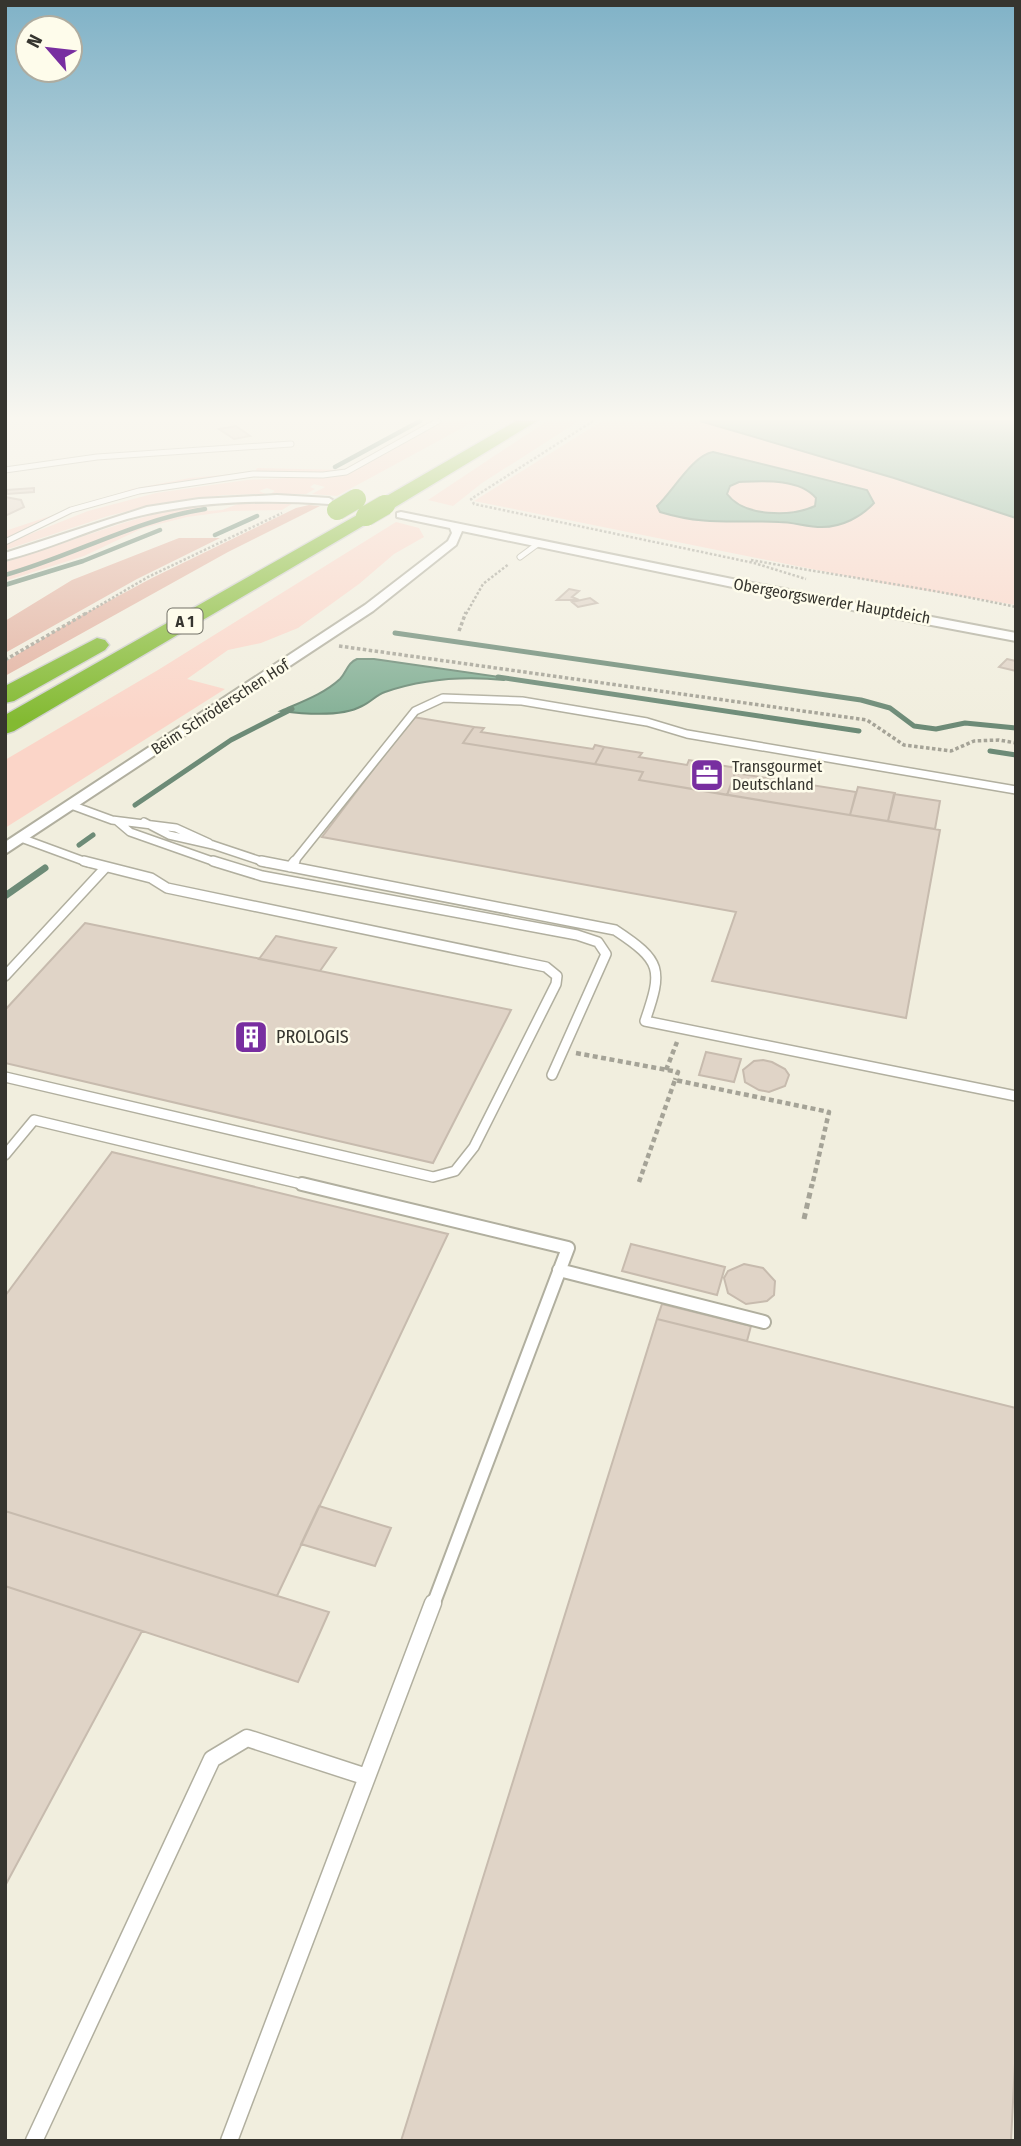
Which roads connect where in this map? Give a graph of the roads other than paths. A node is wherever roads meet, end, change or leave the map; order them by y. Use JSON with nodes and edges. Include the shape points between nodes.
{"nodes":[{"id":1,"x":48,"y":521,"type":"edge"},
{"id":2,"x":110,"y":521,"type":"edge"},
{"id":3,"x":348,"y":521,"type":"edge"},
{"id":4,"x":425,"y":521,"type":"edge"},
{"id":5,"x":429,"y":521,"type":"edge"},
{"id":6,"x":454,"y":526,"type":"junction"},
{"id":7,"x":5,"y":542,"type":"edge"},
{"id":8,"x":540,"y":543,"type":"junction"},
{"id":9,"x":273,"y":546,"type":"dead end"},
{"id":10,"x":5,"y":557,"type":"edge"},
{"id":11,"x":520,"y":557,"type":"road end"},
{"id":12,"x":431,"y":559,"type":"junction"},
{"id":13,"x":225,"y":573,"type":"dead end"},
{"id":14,"x":118,"y":633,"type":"dead end"},
{"id":15,"x":1016,"y":636,"type":"edge"},
{"id":16,"x":5,"y":696,"type":"edge"},
{"id":17,"x":5,"y":726,"type":"edge"},
{"id":18,"x":1016,"y":790,"type":"edge"},
{"id":19,"x":71,"y":805,"type":"junction"},
{"id":20,"x":117,"y":821,"type":"junction"},
{"id":21,"x":21,"y":838,"type":"junction"},
{"id":22,"x":5,"y":849,"type":"edge"},
{"id":23,"x":290,"y":867,"type":"junction"},
{"id":24,"x":105,"y":868,"type":"junction"},
{"id":25,"x":5,"y":976,"type":"edge"},
{"id":26,"x":552,"y":1075,"type":"dead end"},
{"id":27,"x":5,"y":1077,"type":"edge"},
{"id":28,"x":1016,"y":1096,"type":"edge"},
{"id":29,"x":5,"y":1155,"type":"edge"},
{"id":30,"x":559,"y":1270,"type":"junction"},
{"id":31,"x":764,"y":1322,"type":"dead end"},
{"id":32,"x":367,"y":1777,"type":"junction"},
{"id":33,"x":34,"y":2141,"type":"edge"},
{"id":34,"x":229,"y":2141,"type":"edge"}],
"edges":[{"from":1,"to":7,"type":"lane"},
{"from":2,"to":10,"type":"street"},
{"from":3,"to":17,"type":"highway","number":"A 1"},
{"from":4,"to":12,"type":"street","via":[[440,537]]},
{"from":5,"to":6,"type":"street","name":"Obergeorgswerder Hauptdeich"},
{"from":6,"to":8,"type":"street","name":"Obergeorgswerder Hauptdeich"},
{"from":6,"to":12,"type":"street","name":"Beim Schröderschen Hof","via":[[455,540]]},
{"from":8,"to":11,"type":"lane"},
{"from":8,"to":15,"type":"street","name":"Obergeorgswerder Hauptdeich"},
{"from":9,"to":13,"type":"highway"},
{"from":12,"to":19,"type":"street","name":"Beim Schröderschen Hof","via":[[369,608]]},
{"from":14,"to":16,"type":"highway"},
{"from":18,"to":23,"type":"lane","via":[[687,734],[597,713],[522,701],[451,697],[415,710]]},
{"from":19,"to":20,"type":"lane"},
{"from":19,"to":21,"type":"street","name":"Beim Schröderschen Hof"},
{"from":20,"to":23,"type":"lane","via":[[144,822],[190,843]]},
{"from":20,"to":26,"type":"lane","via":[[130,832],[237,870],[594,940],[606,954]]},
{"from":21,"to":22,"type":"street","name":"Beim Schröderschen Hof"},
{"from":21,"to":24,"type":"lane"},
{"from":23,"to":28,"type":"lane","via":[[615,930],[655,964],[658,984],[645,1021]]},
{"from":24,"to":25,"type":"lane"},
{"from":24,"to":27,"type":"lane","via":[[151,878],[167,888],[546,967],[555,972],[556,984],[474,1147],[455,1171],[433,1177]]},
{"from":29,"to":30,"type":"lane","via":[[34,1120],[568,1248]]},
{"from":30,"to":31,"type":"lane"},
{"from":30,"to":32,"type":"lane"},
{"from":32,"to":33,"type":"lane","via":[[247,1738],[212,1759]]},
{"from":32,"to":34,"type":"lane"}]}
